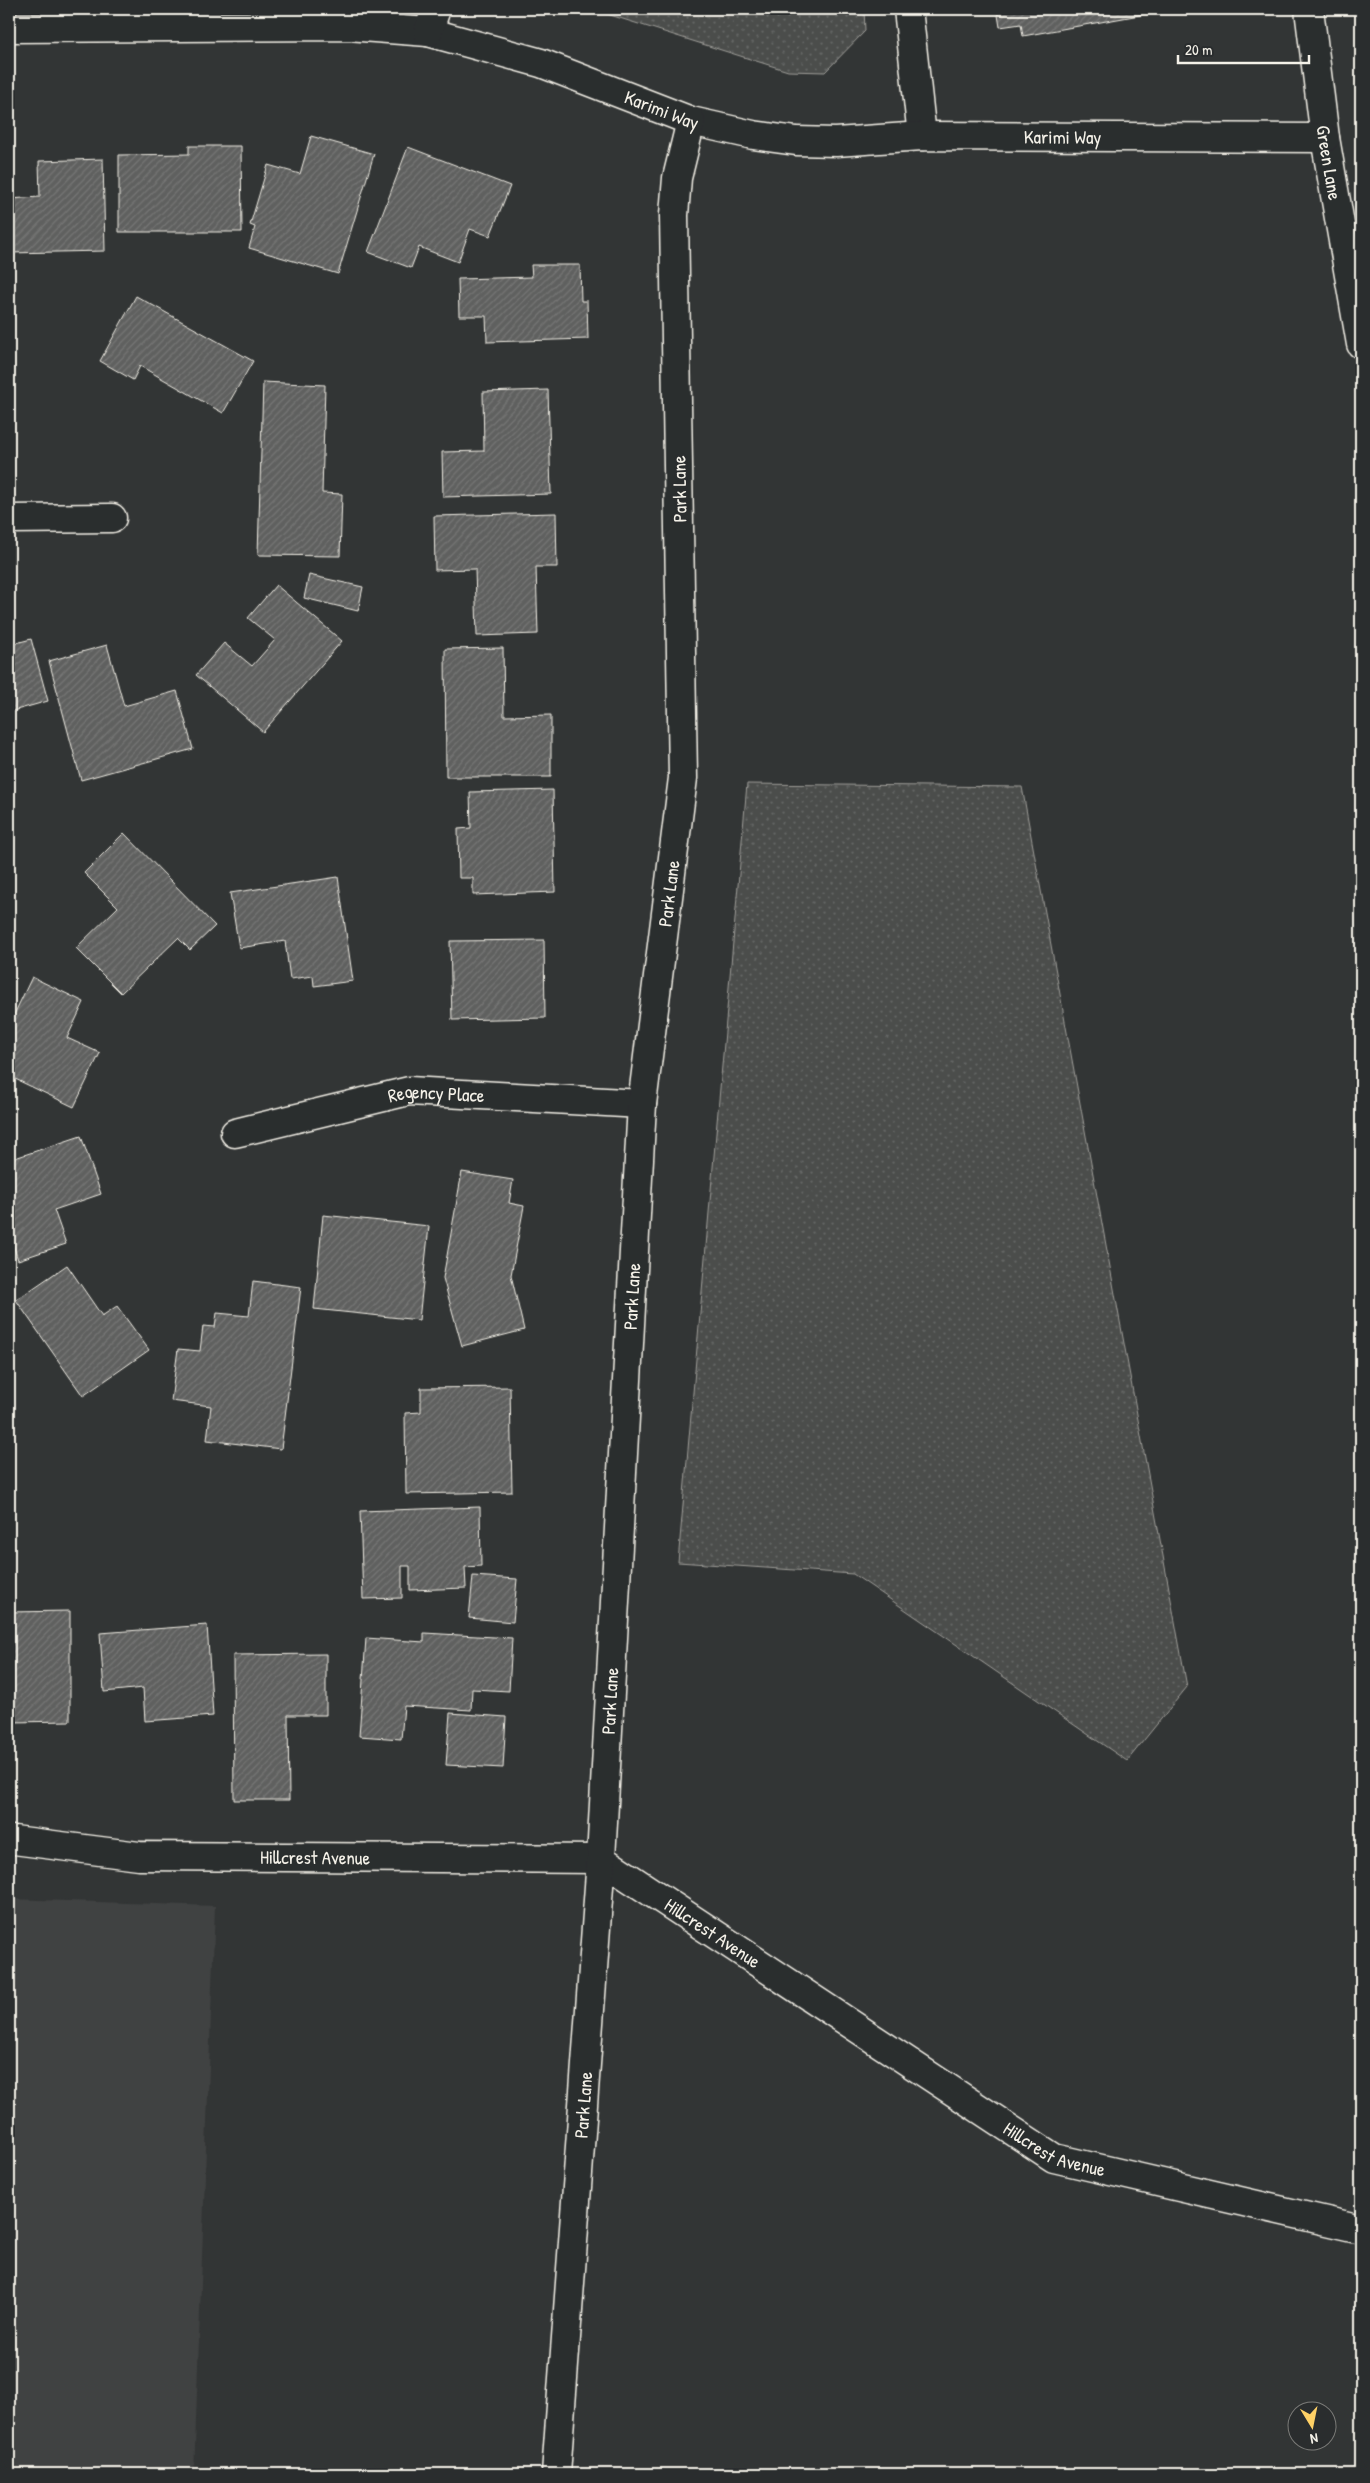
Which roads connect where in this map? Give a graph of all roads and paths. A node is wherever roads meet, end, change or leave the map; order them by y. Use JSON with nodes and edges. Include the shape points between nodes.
{"nodes":[{"id":1,"x":908,"y":9,"type":"edge"},
{"id":2,"x":1309,"y":9,"type":"edge"},
{"id":3,"x":432,"y":20,"type":"edge"},
{"id":4,"x":9,"y":28,"type":"edge"},
{"id":5,"x":691,"y":121,"type":"junction"},
{"id":6,"x":922,"y":136,"type":"junction"},
{"id":7,"x":1325,"y":138,"type":"junction"},
{"id":8,"x":1361,"y":344,"type":"edge"},
{"id":9,"x":112,"y":518,"type":"dead end"},
{"id":10,"x":9,"y":519,"type":"edge"},
{"id":11,"x":642,"y":1104,"type":"junction"},
{"id":12,"x":235,"y":1133,"type":"dead end"},
{"id":13,"x":14,"y":1840,"type":"dead end"},
{"id":14,"x":601,"y":1858,"type":"junction"},
{"id":15,"x":1361,"y":2230,"type":"edge"},
{"id":16,"x":556,"y":2474,"type":"edge"}],
"edges":[{"from":1,"to":6,"type":"street"},
{"from":2,"to":7,"type":"street","name":"Green Lane"},
{"from":3,"to":4,"type":"street","name":"Karimi Way","via":[[348,26]]},
{"from":3,"to":5,"type":"street","name":"Karimi Way"},
{"from":5,"to":6,"type":"street","name":"Karimi Way","via":[[796,141],[836,142]]},
{"from":5,"to":11,"type":"street","name":"Park Lane","via":[[677,178],[674,215],[683,778]]},
{"from":6,"to":7,"type":"street","name":"Karimi Way"},
{"from":7,"to":8,"type":"street","name":"Green Lane"},
{"from":9,"to":10,"type":"street"},
{"from":11,"to":12,"type":"street","name":"Regency Place","via":[[409,1091]]},
{"from":11,"to":14,"type":"street","name":"Park Lane"},
{"from":13,"to":14,"type":"street","name":"Hillcrest Avenue","via":[[139,1856]]},
{"from":14,"to":15,"type":"street","name":"Hillcrest Avenue","via":[[1054,2158]]},
{"from":14,"to":16,"type":"street","name":"Park Lane"}]}
